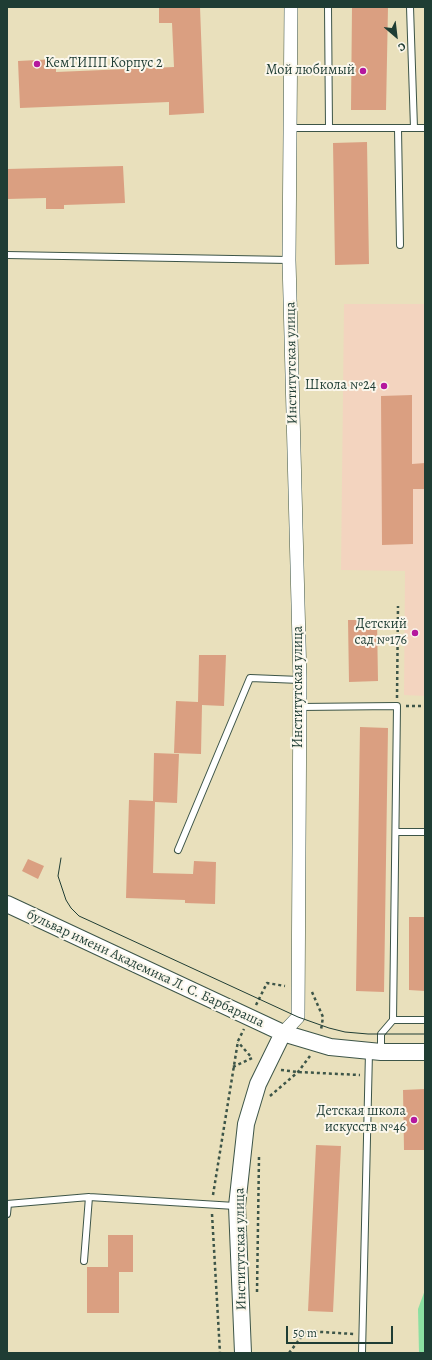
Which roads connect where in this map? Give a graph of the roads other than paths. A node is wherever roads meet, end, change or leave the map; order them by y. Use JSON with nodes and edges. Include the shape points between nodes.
{"nodes":[{"id":1,"x":291,"y":7,"type":"edge"},
{"id":2,"x":328,"y":7,"type":"edge"},
{"id":3,"x":410,"y":7,"type":"edge"},
{"id":4,"x":289,"y":128,"type":"junction"},
{"id":5,"x":329,"y":128,"type":"junction"},
{"id":6,"x":398,"y":128,"type":"junction"},
{"id":7,"x":414,"y":128,"type":"junction"},
{"id":8,"x":425,"y":128,"type":"edge"},
{"id":9,"x":400,"y":246,"type":"dead end"},
{"id":10,"x":7,"y":255,"type":"edge"},
{"id":11,"x":289,"y":260,"type":"junction"},
{"id":12,"x":300,"y":680,"type":"junction"},
{"id":13,"x":300,"y":707,"type":"junction"},
{"id":14,"x":396,"y":832,"type":"junction"},
{"id":15,"x":425,"y":832,"type":"edge"},
{"id":16,"x":178,"y":850,"type":"dead end"},
{"id":17,"x":7,"y":904,"type":"edge"},
{"id":18,"x":393,"y":1020,"type":"junction"},
{"id":19,"x":425,"y":1020,"type":"edge"},
{"id":20,"x":283,"y":1033,"type":"junction"},
{"id":21,"x":375,"y":1052,"type":"junction"},
{"id":22,"x":425,"y":1052,"type":"edge"},
{"id":23,"x":89,"y":1197,"type":"junction"},
{"id":24,"x":7,"y":1204,"type":"edge"},
{"id":25,"x":237,"y":1206,"type":"junction"},
{"id":26,"x":7,"y":1214,"type":"edge"},
{"id":27,"x":84,"y":1261,"type":"dead end"},
{"id":28,"x":243,"y":1353,"type":"edge"},
{"id":29,"x":362,"y":1353,"type":"edge"}],
"edges":[{"from":1,"to":4,"type":"street","name":"Институтская улица"},
{"from":2,"to":5,"type":"lane"},
{"from":3,"to":7,"type":"lane"},
{"from":4,"to":5,"type":"lane"},
{"from":4,"to":11,"type":"street","name":"Институтская улица"},
{"from":5,"to":6,"type":"lane"},
{"from":6,"to":7,"type":"lane"},
{"from":6,"to":9,"type":"lane"},
{"from":7,"to":8,"type":"lane"},
{"from":10,"to":11,"type":"lane"},
{"from":11,"to":12,"type":"street","name":"Институтская улица"},
{"from":12,"to":13,"type":"street","name":"Институтская улица"},
{"from":12,"to":16,"type":"lane","via":[[250,678]]},
{"from":13,"to":14,"type":"lane","via":[[397,706]]},
{"from":13,"to":20,"type":"street","name":"Институтская улица","via":[[298,1017]]},
{"from":14,"to":15,"type":"lane"},
{"from":14,"to":18,"type":"lane"},
{"from":17,"to":20,"type":"street","name":"бульвар имени Академика Л. С. Барбараша"},
{"from":18,"to":19,"type":"lane"},
{"from":18,"to":21,"type":"lane","via":[[381,1034]]},
{"from":20,"to":21,"type":"street","name":"бульвар имени Академика Л. С. Барбараша","via":[[330,1047]]},
{"from":20,"to":25,"type":"street","name":"Институтская улица","via":[[258,1084],[246,1124]]},
{"from":21,"to":22,"type":"street","name":"бульвар имени Академика Л. С. Барбараша"},
{"from":21,"to":29,"type":"lane","via":[[369,1075]]},
{"from":23,"to":24,"type":"lane"},
{"from":23,"to":25,"type":"lane"},
{"from":23,"to":27,"type":"lane"},
{"from":24,"to":26,"type":"lane"},
{"from":25,"to":28,"type":"street","name":"Институтская улица"}]}
